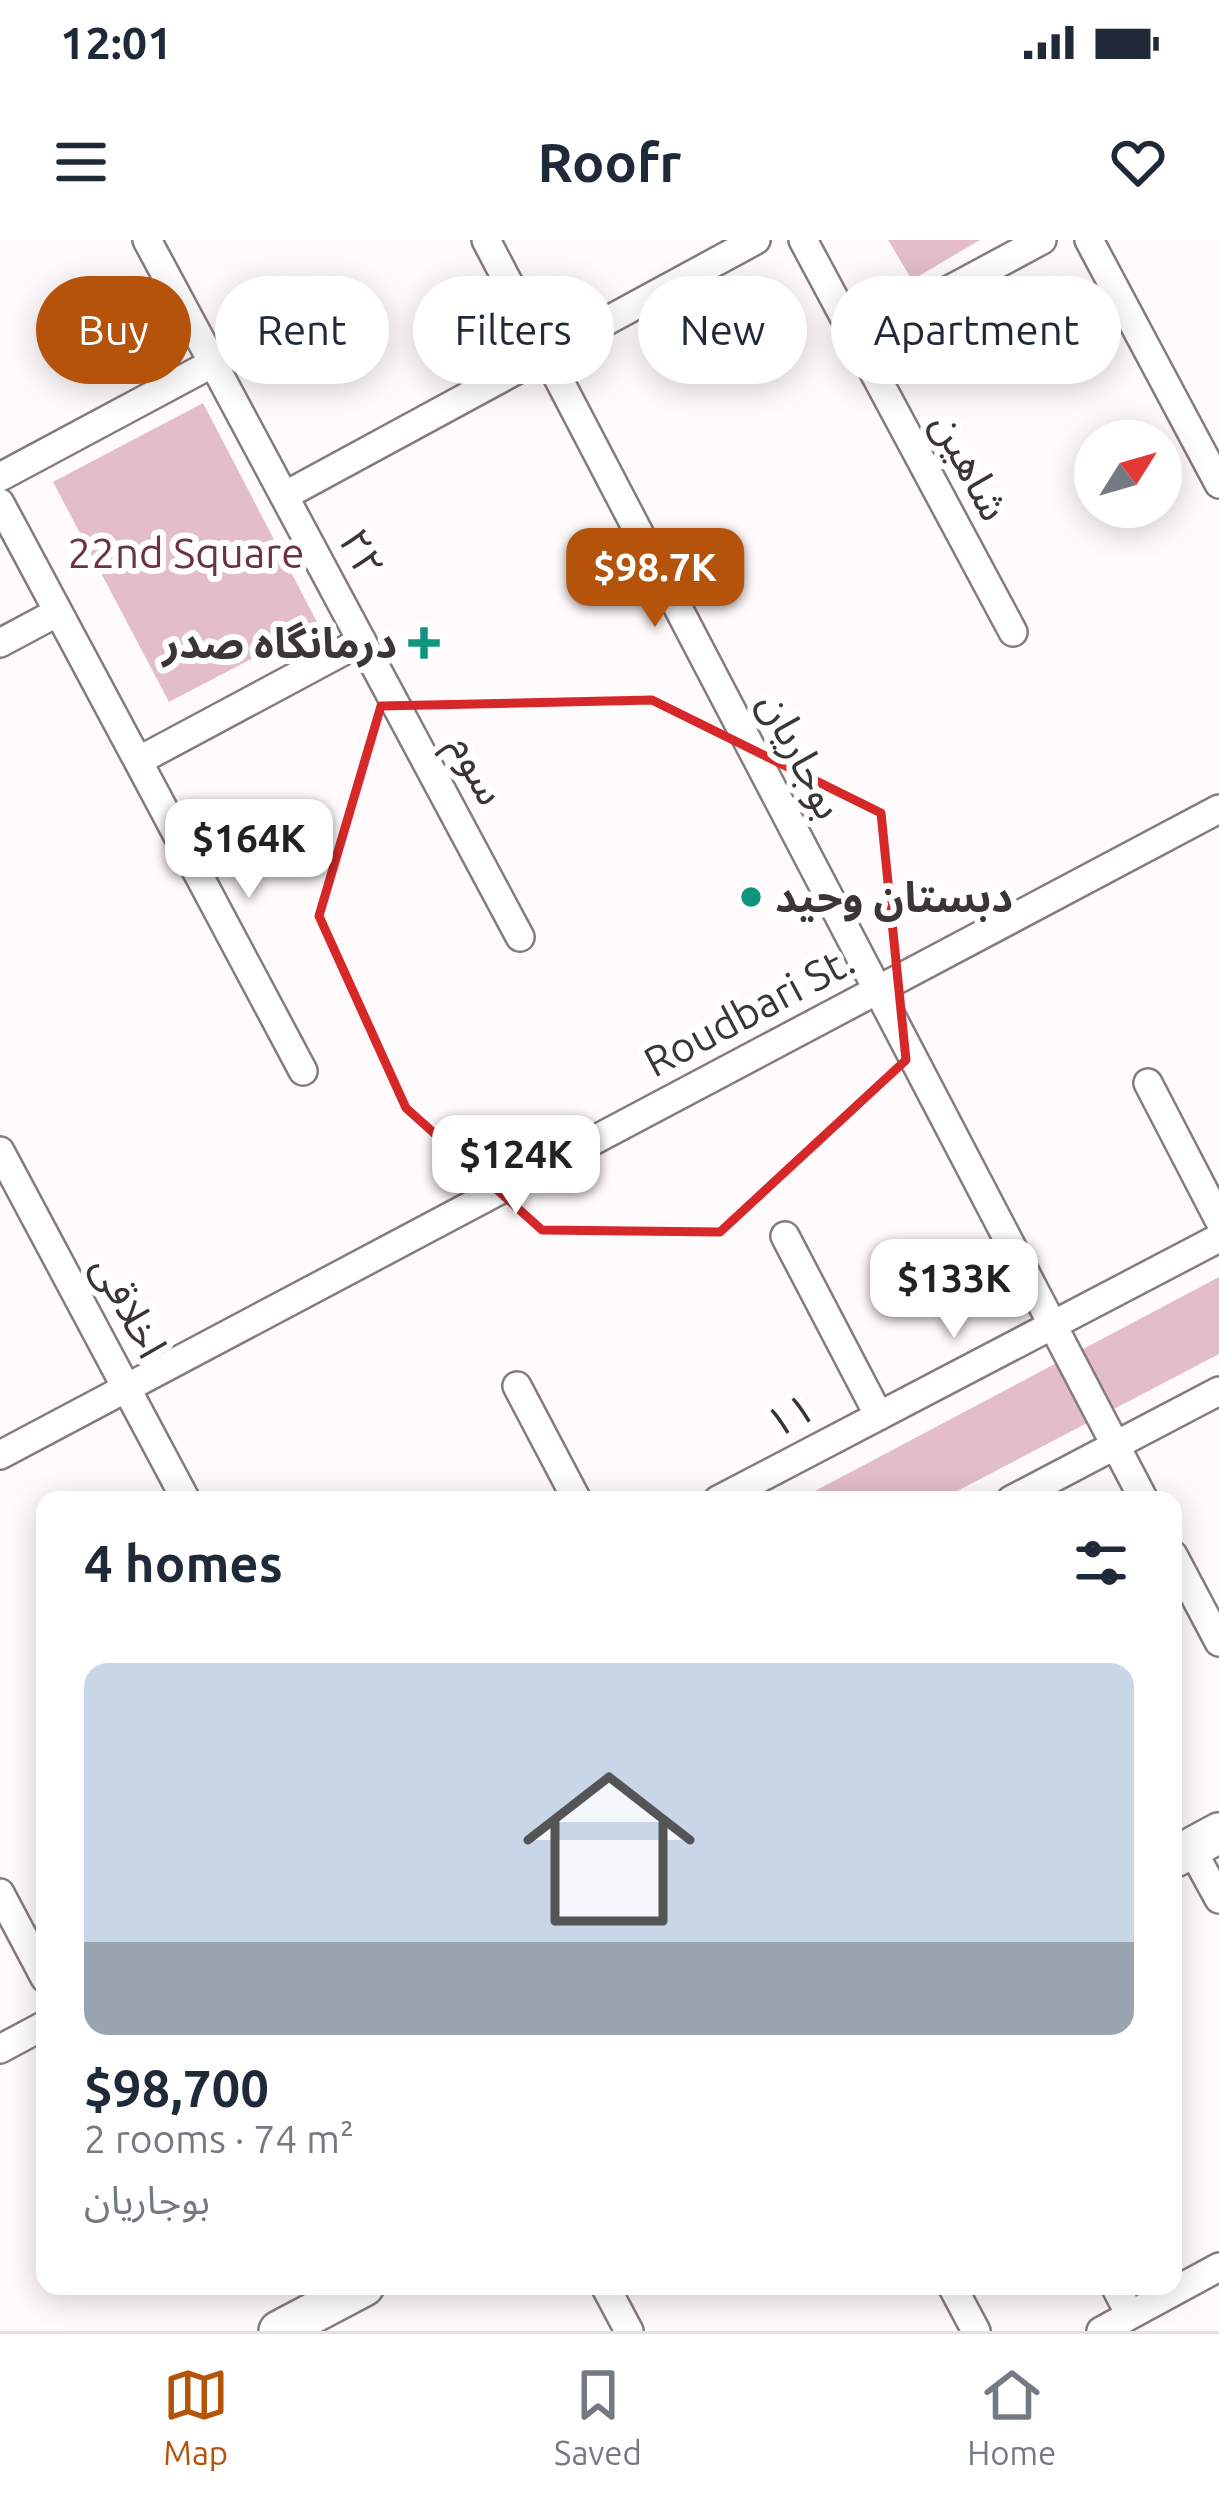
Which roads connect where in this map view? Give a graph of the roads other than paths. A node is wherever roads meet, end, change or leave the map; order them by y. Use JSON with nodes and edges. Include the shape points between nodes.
{"nodes":[{"id":1,"x":147,"y":240,"type":"edge"},
{"id":2,"x":486,"y":240,"type":"edge"},
{"id":3,"x":756,"y":240,"type":"edge"},
{"id":4,"x":802,"y":240,"type":"edge"},
{"id":5,"x":1042,"y":240,"type":"edge"},
{"id":6,"x":1089,"y":240,"type":"edge"},
{"id":7,"x":505,"y":276,"type":"edge"},
{"id":8,"x":975,"y":276,"type":"edge"},
{"id":9,"x":831,"y":294,"type":"edge"},
{"id":10,"x":614,"y":319,"type":"edge"},
{"id":11,"x":213,"y":363,"type":"junction"},
{"id":12,"x":494,"y":384,"type":"edge"},
{"id":13,"x":563,"y":384,"type":"edge"},
{"id":14,"x":880,"y":384,"type":"edge"},
{"id":15,"x":0,"y":477,"type":"edge"},
{"id":16,"x":1219,"y":484,"type":"edge"},
{"id":17,"x":284,"y":496,"type":"junction"},
{"id":18,"x":0,"y":503,"type":"edge"},
{"id":19,"x":58,"y":612,"type":"junction"},
{"id":20,"x":1013,"y":632,"type":"dead end"},
{"id":21,"x":362,"y":641,"type":"junction"},
{"id":22,"x":0,"y":643,"type":"edge"},
{"id":23,"x":138,"y":761,"type":"junction"},
{"id":24,"x":1219,"y":809,"type":"edge"},
{"id":25,"x":520,"y":937,"type":"dead end"},
{"id":26,"x":877,"y":990,"type":"junction"},
{"id":27,"x":304,"y":1070,"type":"dead end"},
{"id":28,"x":1148,"y":1083,"type":"dead end"},
{"id":29,"x":0,"y":1150,"type":"edge"},
{"id":30,"x":1219,"y":1220,"type":"edge"},
{"id":31,"x":784,"y":1236,"type":"dead end"},
{"id":32,"x":1219,"y":1238,"type":"edge"},
{"id":33,"x":1053,"y":1325,"type":"junction"},
{"id":34,"x":517,"y":1386,"type":"dead end"},
{"id":35,"x":126,"y":1388,"type":"junction"},
{"id":36,"x":1219,"y":1391,"type":"edge"},
{"id":37,"x":879,"y":1416,"type":"junction"},
{"id":38,"x":1116,"y":1445,"type":"junction"},
{"id":39,"x":0,"y":1455,"type":"edge"},
{"id":40,"x":181,"y":1491,"type":"edge"},
{"id":41,"x":572,"y":1491,"type":"edge"},
{"id":42,"x":735,"y":1491,"type":"edge"},
{"id":43,"x":1028,"y":1491,"type":"edge"},
{"id":44,"x":1139,"y":1491,"type":"edge"},
{"id":45,"x":1182,"y":1572,"type":"edge"},
{"id":46,"x":1219,"y":1642,"type":"edge"},
{"id":47,"x":1194,"y":1846,"type":"edge"},
{"id":48,"x":0,"y":1893,"type":"edge"},
{"id":49,"x":1219,"y":1899,"type":"edge"},
{"id":50,"x":36,"y":1941,"type":"edge"},
{"id":51,"x":36,"y":2030,"type":"edge"},
{"id":52,"x":0,"y":2049,"type":"edge"},
{"id":53,"x":1219,"y":2267,"type":"edge"},
{"id":54,"x":1182,"y":2287,"type":"edge"},
{"id":55,"x":347,"y":2295,"type":"edge"},
{"id":56,"x":610,"y":2295,"type":"edge"},
{"id":57,"x":957,"y":2295,"type":"edge"},
{"id":58,"x":1120,"y":2295,"type":"edge"},
{"id":59,"x":1167,"y":2295,"type":"edge"},
{"id":60,"x":1130,"y":2315,"type":"junction"},
{"id":61,"x":279,"y":2331,"type":"edge"},
{"id":62,"x":629,"y":2331,"type":"edge"},
{"id":63,"x":976,"y":2331,"type":"edge"},
{"id":64,"x":1101,"y":2331,"type":"edge"}],
"edges":[{"from":1,"to":11,"type":"street","name":"۲۲"},
{"from":2,"to":7,"type":"street","name":"بوجاریان"},
{"from":3,"to":10,"type":"street"},
{"from":4,"to":9,"type":"street","name":"شاهین"},
{"from":5,"to":8,"type":"street"},
{"from":6,"to":16,"type":"street"},
{"from":11,"to":15,"type":"street"},
{"from":11,"to":17,"type":"street","name":"۲۲"},
{"from":12,"to":17,"type":"street"},
{"from":13,"to":26,"type":"street","name":"بوجاریان"},
{"from":14,"to":20,"type":"street","name":"شاهین"},
{"from":17,"to":21,"type":"street","name":"۲۲"},
{"from":18,"to":19,"type":"street"},
{"from":19,"to":22,"type":"street"},
{"from":19,"to":23,"type":"street"},
{"from":21,"to":23,"type":"street","name":"۲۲"},
{"from":21,"to":25,"type":"street","name":"سوم"},
{"from":23,"to":27,"type":"street"},
{"from":24,"to":26,"type":"street","name":"Roudbari St."},
{"from":26,"to":33,"type":"street","name":"بوجاریان"},
{"from":26,"to":35,"type":"street","name":"Roudbari St."},
{"from":28,"to":30,"type":"street"},
{"from":29,"to":35,"type":"street","name":"اخلاقی"},
{"from":31,"to":37,"type":"street"},
{"from":32,"to":33,"type":"street","name":"۱۱"},
{"from":33,"to":37,"type":"street","name":"۱۱"},
{"from":33,"to":38,"type":"street","name":"بوجاریان"},
{"from":34,"to":41,"type":"street"},
{"from":35,"to":39,"type":"street","name":"Roudbari St."},
{"from":35,"to":40,"type":"street","name":"اخلاقی"},
{"from":36,"to":38,"type":"street"},
{"from":37,"to":42,"type":"street","name":"۱۱"},
{"from":38,"to":43,"type":"street"},
{"from":38,"to":44,"type":"street","name":"بوجاریان"},
{"from":45,"to":46,"type":"street"},
{"from":47,"to":49,"type":"street"},
{"from":48,"to":50,"type":"street"},
{"from":51,"to":52,"type":"street"},
{"from":53,"to":54,"type":"street"},
{"from":55,"to":61,"type":"main road"},
{"from":56,"to":62,"type":"street"},
{"from":57,"to":63,"type":"street"},
{"from":58,"to":60,"type":"street"},
{"from":59,"to":60,"type":"street"},
{"from":60,"to":64,"type":"street"}]}
